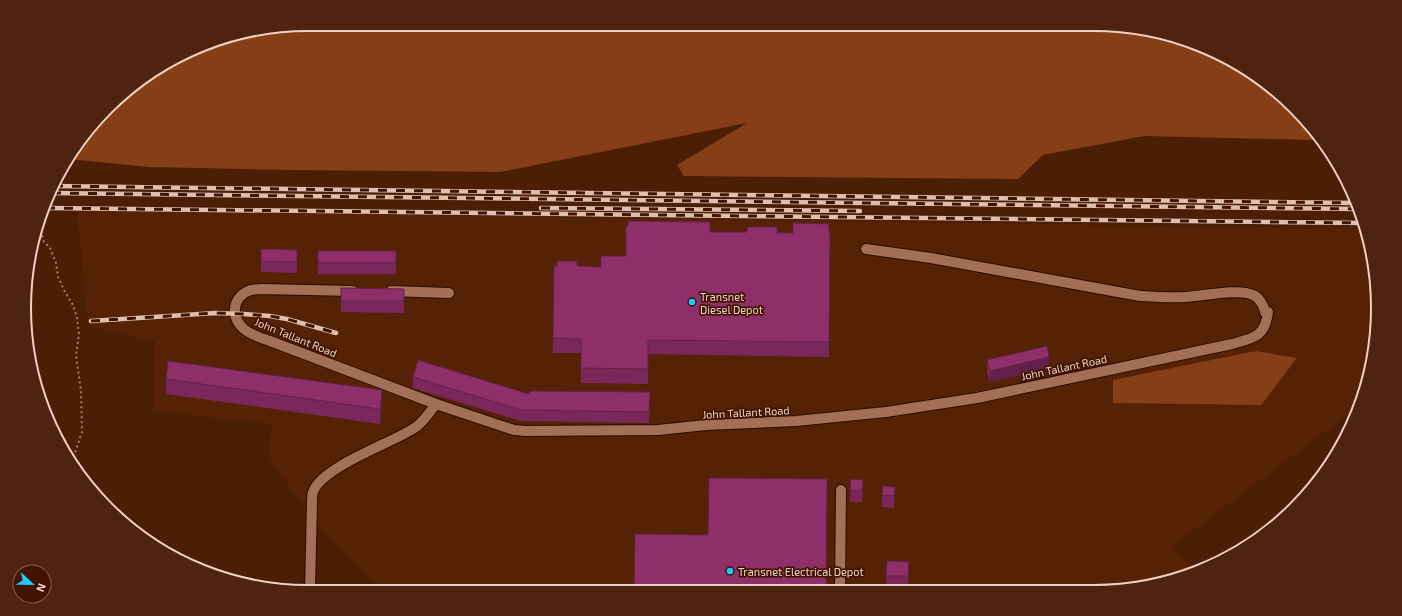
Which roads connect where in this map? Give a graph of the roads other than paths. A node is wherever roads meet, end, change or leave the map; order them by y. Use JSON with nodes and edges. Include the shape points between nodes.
{"nodes":[{"id":1,"x":866,"y":249,"type":"dead end"},
{"id":2,"x":359,"y":291,"type":"edge"},
{"id":3,"x":383,"y":291,"type":"edge"},
{"id":4,"x":450,"y":292,"type":"dead end"},
{"id":5,"x":436,"y":404,"type":"junction"},
{"id":6,"x":841,"y":490,"type":"dead end"},
{"id":7,"x":310,"y":585,"type":"edge"},
{"id":8,"x":840,"y":585,"type":"edge"}],
"edges":[{"from":1,"to":5,"type":"lane","name":"John Tallant Road","via":[[939,259],[1140,296],[1166,298],[1245,293],[1254,295],[1264,306],[1265,312],[1268,312],[1267,322],[1262,331],[1252,338],[977,398],[886,412],[796,421],[658,430],[537,432],[514,430]]},
{"from":2,"to":5,"type":"lane","name":"John Tallant Road","via":[[251,290],[238,298],[234,314],[246,331],[257,336]]},
{"from":3,"to":4,"type":"lane"},
{"from":5,"to":7,"type":"lane","via":[[417,426],[336,470],[313,492]]},
{"from":6,"to":8,"type":"lane"}]}
